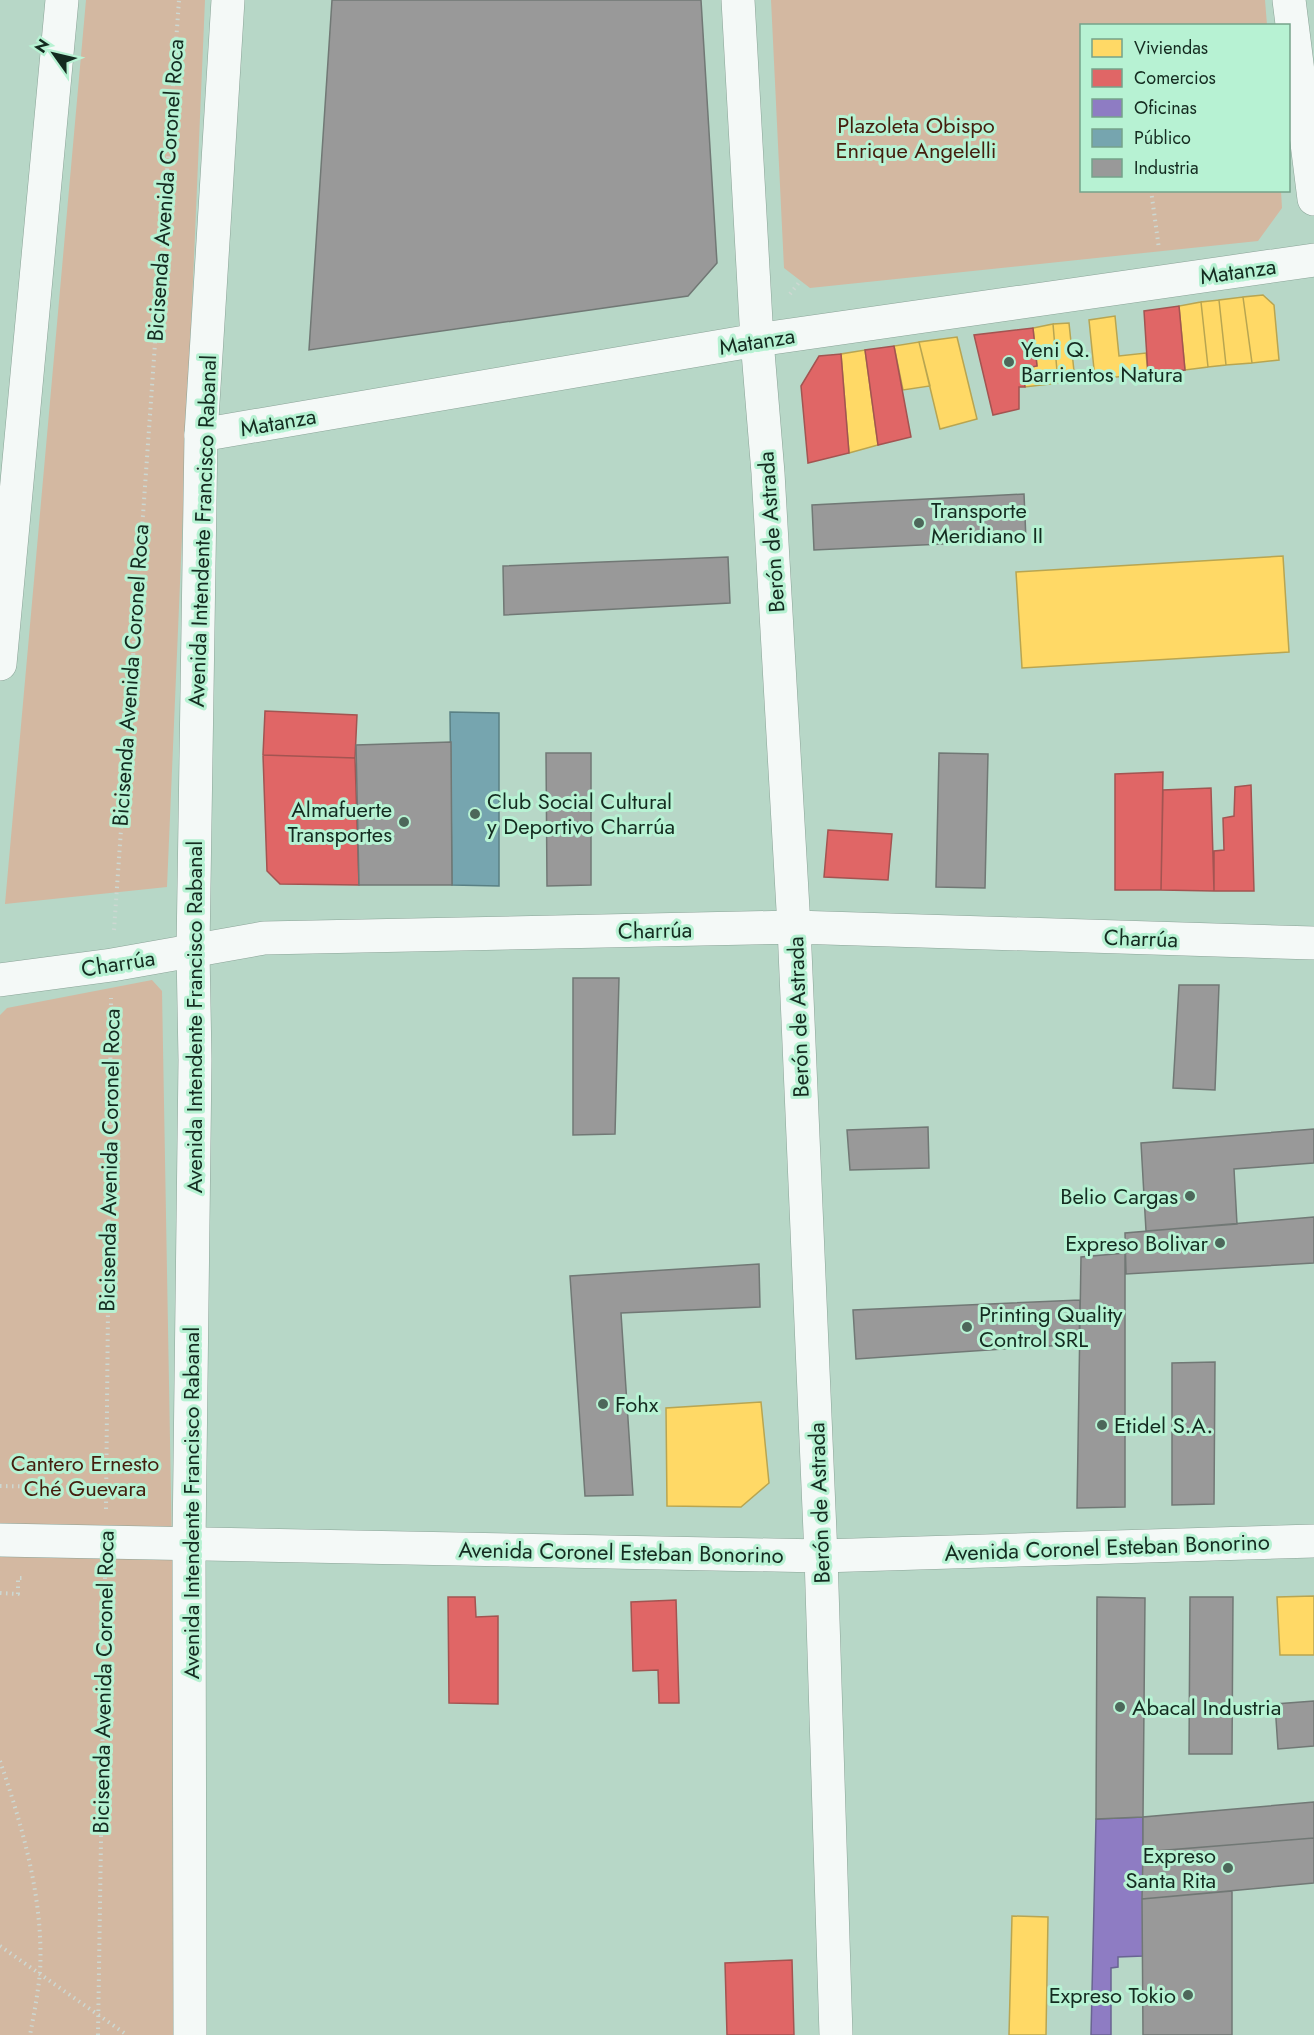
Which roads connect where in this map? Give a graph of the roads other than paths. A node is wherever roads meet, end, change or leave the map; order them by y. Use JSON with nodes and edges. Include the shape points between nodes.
{"nodes":[{"id":1,"x":62,"y":0,"type":"edge"},
{"id":2,"x":228,"y":0,"type":"edge"},
{"id":3,"x":738,"y":0,"type":"edge"},
{"id":4,"x":1289,"y":0,"type":"edge"},
{"id":5,"x":1314,"y":199,"type":"edge"},
{"id":6,"x":1314,"y":260,"type":"edge"},
{"id":7,"x":757,"y":340,"type":"junction"},
{"id":8,"x":201,"y":435,"type":"junction"},
{"id":9,"x":8,"y":488,"type":"edge"},
{"id":10,"x":0,"y":664,"type":"edge"},
{"id":11,"x":794,"y":927,"type":"junction"},
{"id":12,"x":1314,"y":943,"type":"edge"},
{"id":13,"x":193,"y":950,"type":"junction"},
{"id":14,"x":0,"y":980,"type":"edge"},
{"id":15,"x":0,"y":1540,"type":"edge"},
{"id":16,"x":1314,"y":1541,"type":"edge"},
{"id":17,"x":189,"y":1544,"type":"junction"},
{"id":18,"x":821,"y":1556,"type":"junction"},
{"id":19,"x":190,"y":2035,"type":"edge"},
{"id":20,"x":836,"y":2035,"type":"edge"}],
"edges":[{"from":1,"to":9,"type":"street"},
{"from":2,"to":8,"type":"street","name":"Avenida Intendente Francisco Rabanal"},
{"from":3,"to":7,"type":"street","name":"Berón de Astrada"},
{"from":4,"to":5,"type":"street"},
{"from":6,"to":7,"type":"street","name":"Matanza"},
{"from":7,"to":8,"type":"street","name":"Matanza"},
{"from":7,"to":11,"type":"street","name":"Berón de Astrada"},
{"from":8,"to":13,"type":"street","name":"Avenida Intendente Francisco Rabanal"},
{"from":9,"to":10,"type":"street"},
{"from":11,"to":12,"type":"street","name":"Charrúa"},
{"from":11,"to":13,"type":"street","name":"Charrúa","via":[[264,939]]},
{"from":11,"to":18,"type":"street","name":"Berón de Astrada"},
{"from":13,"to":14,"type":"street","name":"Charrúa"},
{"from":13,"to":17,"type":"street","name":"Avenida Intendente Francisco Rabanal"},
{"from":15,"to":17,"type":"street","name":"Avenida Coronel Esteban Bonorino"},
{"from":16,"to":18,"type":"street","name":"Avenida Coronel Esteban Bonorino"},
{"from":17,"to":18,"type":"street","name":"Avenida Coronel Esteban Bonorino"},
{"from":17,"to":19,"type":"street","name":"Avenida Intendente Francisco Rabanal"},
{"from":18,"to":20,"type":"street","name":"Berón de Astrada"}]}
